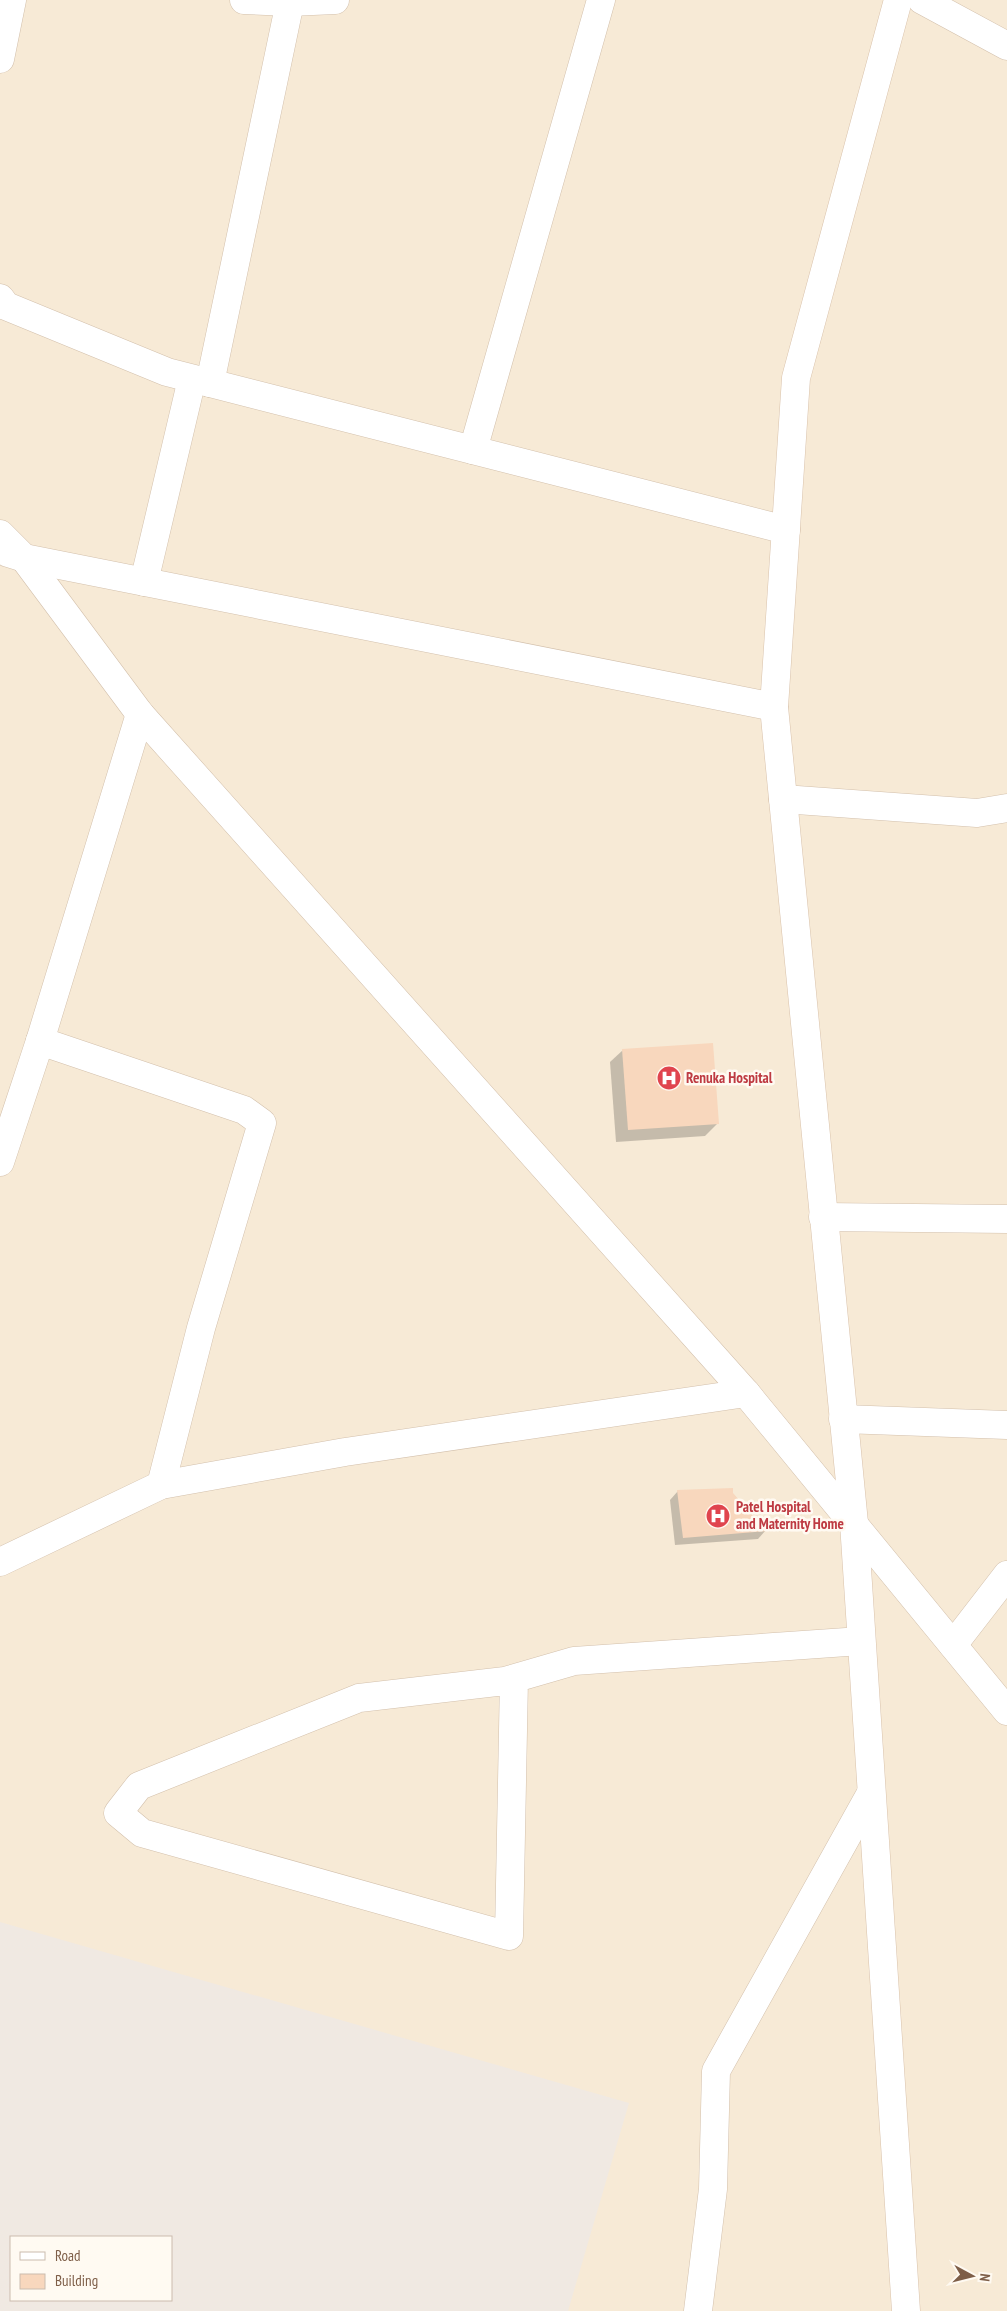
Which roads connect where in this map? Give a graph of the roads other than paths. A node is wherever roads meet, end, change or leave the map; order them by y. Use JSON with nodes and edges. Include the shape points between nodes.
{"nodes":[{"id":1,"x":12,"y":0,"type":"edge"},
{"id":2,"x":244,"y":0,"type":"edge"},
{"id":3,"x":335,"y":0,"type":"edge"},
{"id":4,"x":602,"y":0,"type":"edge"},
{"id":5,"x":898,"y":0,"type":"edge"},
{"id":6,"x":922,"y":0,"type":"edge"},
{"id":7,"x":290,"y":2,"type":"junction"},
{"id":8,"x":1007,"y":46,"type":"edge"},
{"id":9,"x":0,"y":59,"type":"edge"},
{"id":10,"x":0,"y":298,"type":"edge"},
{"id":11,"x":201,"y":381,"type":"junction"},
{"id":12,"x":473,"y":450,"type":"junction"},
{"id":13,"x":786,"y":530,"type":"junction"},
{"id":14,"x":0,"y":534,"type":"edge"},
{"id":15,"x":12,"y":554,"type":"edge"},
{"id":16,"x":144,"y":582,"type":"junction"},
{"id":17,"x":774,"y":706,"type":"junction"},
{"id":18,"x":140,"y":714,"type":"junction"},
{"id":19,"x":783,"y":799,"type":"junction"},
{"id":20,"x":1007,"y":806,"type":"edge"},
{"id":21,"x":40,"y":1040,"type":"junction"},
{"id":22,"x":0,"y":1162,"type":"edge"},
{"id":23,"x":823,"y":1217,"type":"junction"},
{"id":24,"x":1007,"y":1219,"type":"edge"},
{"id":25,"x":746,"y":1393,"type":"junction"},
{"id":26,"x":843,"y":1419,"type":"junction"},
{"id":27,"x":1007,"y":1425,"type":"edge"},
{"id":28,"x":161,"y":1486,"type":"junction"},
{"id":29,"x":854,"y":1523,"type":"junction"},
{"id":30,"x":0,"y":1562,"type":"edge"},
{"id":31,"x":1007,"y":1575,"type":"edge"},
{"id":32,"x":862,"y":1641,"type":"junction"},
{"id":33,"x":953,"y":1645,"type":"junction"},
{"id":34,"x":514,"y":1679,"type":"junction"},
{"id":35,"x":1007,"y":1711,"type":"edge"},
{"id":36,"x":872,"y":1793,"type":"junction"},
{"id":37,"x":698,"y":2311,"type":"edge"},
{"id":38,"x":906,"y":2311,"type":"edge"}],
"edges":[{"from":1,"to":9,"type":"street"},
{"from":2,"to":7,"type":"street"},
{"from":3,"to":7,"type":"street"},
{"from":4,"to":12,"type":"street"},
{"from":5,"to":13,"type":"street","via":[[796,378]]},
{"from":6,"to":8,"type":"street"},
{"from":7,"to":11,"type":"street"},
{"from":10,"to":11,"type":"street","via":[[6,306],[167,372]]},
{"from":11,"to":12,"type":"street"},
{"from":11,"to":16,"type":"street"},
{"from":12,"to":13,"type":"street"},
{"from":13,"to":17,"type":"street"},
{"from":14,"to":15,"type":"street"},
{"from":15,"to":16,"type":"street"},
{"from":15,"to":18,"type":"street"},
{"from":16,"to":17,"type":"street"},
{"from":17,"to":19,"type":"street"},
{"from":18,"to":21,"type":"street"},
{"from":18,"to":25,"type":"street"},
{"from":19,"to":20,"type":"street","via":[[977,813]]},
{"from":19,"to":23,"type":"street"},
{"from":21,"to":22,"type":"street"},
{"from":21,"to":28,"type":"street","via":[[244,1110],[262,1123],[201,1328]]},
{"from":23,"to":24,"type":"street"},
{"from":23,"to":26,"type":"street"},
{"from":25,"to":28,"type":"street","via":[[345,1452]]},
{"from":25,"to":29,"type":"street"},
{"from":26,"to":27,"type":"street"},
{"from":26,"to":29,"type":"street"},
{"from":28,"to":30,"type":"street"},
{"from":29,"to":32,"type":"street"},
{"from":29,"to":33,"type":"street"},
{"from":31,"to":33,"type":"street"},
{"from":32,"to":34,"type":"street","via":[[574,1661]]},
{"from":32,"to":36,"type":"street"},
{"from":33,"to":35,"type":"street"},
{"from":34,"to":34,"type":"street","via":[[508,1936],[142,1833],[118,1813],[139,1786],[359,1698]]},
{"from":36,"to":37,"type":"street","via":[[716,2071],[713,2189]]},
{"from":36,"to":38,"type":"street"}]}
